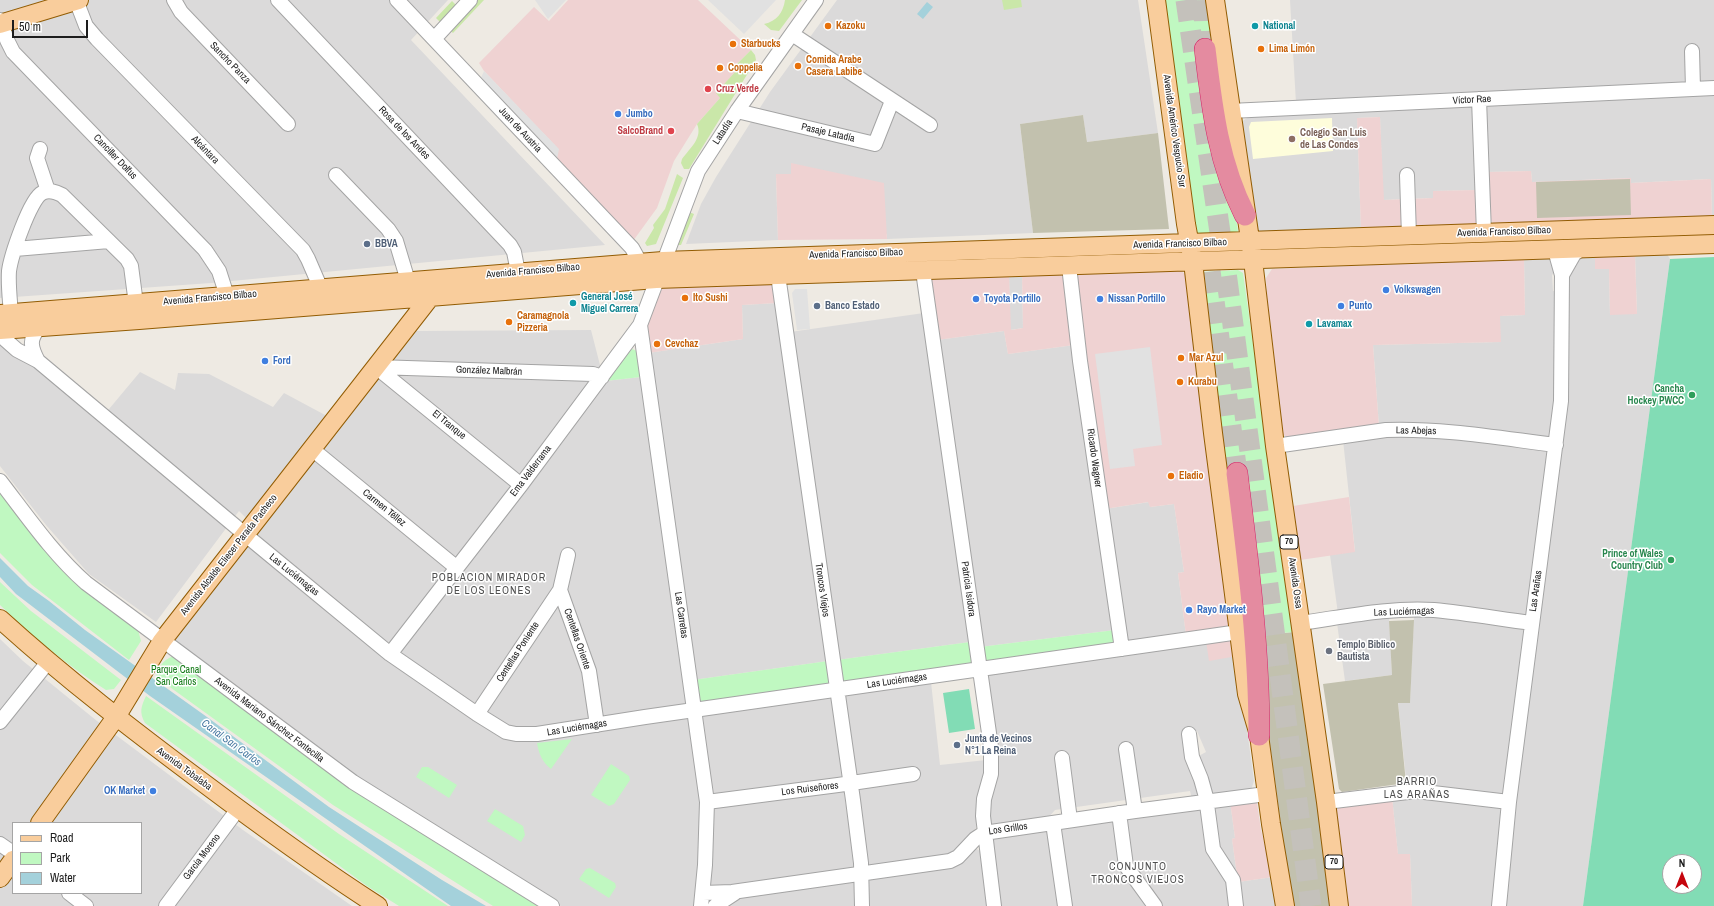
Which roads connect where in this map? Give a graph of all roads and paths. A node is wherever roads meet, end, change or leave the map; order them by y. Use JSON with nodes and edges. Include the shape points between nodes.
{"nodes":[{"id":1,"x":77,"y":0,"type":"edge"},
{"id":2,"x":174,"y":0,"type":"edge"},
{"id":3,"x":278,"y":0,"type":"edge"},
{"id":4,"x":397,"y":0,"type":"edge"},
{"id":5,"x":470,"y":0,"type":"edge"},
{"id":6,"x":816,"y":0,"type":"edge"},
{"id":7,"x":1156,"y":0,"type":"edge"},
{"id":8,"x":1215,"y":0,"type":"edge"},
{"id":9,"x":0,"y":23,"type":"edge"},
{"id":10,"x":792,"y":34,"type":"junction"},
{"id":11,"x":434,"y":39,"type":"junction"},
{"id":12,"x":1205,"y":49,"type":"tunnel mouth"},
{"id":13,"x":1692,"y":51,"type":"dead end"},
{"id":14,"x":1714,"y":88,"type":"edge"},
{"id":15,"x":1693,"y":89,"type":"junction"},
{"id":16,"x":1479,"y":99,"type":"junction"},
{"id":17,"x":892,"y":101,"type":"junction"},
{"id":18,"x":737,"y":111,"type":"junction"},
{"id":19,"x":1230,"y":111,"type":"junction"},
{"id":20,"x":288,"y":124,"type":"dead end"},
{"id":21,"x":930,"y":125,"type":"dead end"},
{"id":22,"x":40,"y":149,"type":"dead end"},
{"id":23,"x":336,"y":175,"type":"dead end"},
{"id":24,"x":1407,"y":175,"type":"dead end"},
{"id":25,"x":48,"y":191,"type":"junction"},
{"id":26,"x":1245,"y":215,"type":"junction"},
{"id":27,"x":1714,"y":225,"type":"edge"},
{"id":28,"x":1587,"y":229,"type":"junction"},
{"id":29,"x":1484,"y":233,"type":"junction"},
{"id":30,"x":1409,"y":236,"type":"junction"},
{"id":31,"x":109,"y":241,"type":"junction"},
{"id":32,"x":1249,"y":241,"type":"junction"},
{"id":33,"x":1189,"y":243,"type":"junction"},
{"id":34,"x":1714,"y":244,"type":"edge"},
{"id":35,"x":15,"y":249,"type":"junction"},
{"id":36,"x":1555,"y":250,"type":"junction"},
{"id":37,"x":1580,"y":250,"type":"junction"},
{"id":38,"x":1253,"y":260,"type":"junction"},
{"id":39,"x":663,"y":261,"type":"junction"},
{"id":40,"x":1193,"y":262,"type":"junction"},
{"id":41,"x":637,"y":263,"type":"junction"},
{"id":42,"x":1069,"y":266,"type":"junction"},
{"id":43,"x":923,"y":271,"type":"junction"},
{"id":44,"x":518,"y":272,"type":"junction"},
{"id":45,"x":778,"y":275,"type":"junction"},
{"id":46,"x":1562,"y":275,"type":"junction"},
{"id":47,"x":452,"y":278,"type":"junction"},
{"id":48,"x":656,"y":279,"type":"junction"},
{"id":49,"x":408,"y":282,"type":"junction"},
{"id":50,"x":618,"y":282,"type":"junction"},
{"id":51,"x":321,"y":289,"type":"junction"},
{"id":52,"x":227,"y":296,"type":"junction"},
{"id":53,"x":430,"y":297,"type":"junction"},
{"id":54,"x":136,"y":304,"type":"junction"},
{"id":55,"x":328,"y":305,"type":"junction"},
{"id":56,"x":6,"y":314,"type":"edge"},
{"id":57,"x":640,"y":325,"type":"junction"},
{"id":58,"x":40,"y":327,"type":"junction"},
{"id":59,"x":0,"y":330,"type":"edge"},
{"id":60,"x":0,"y":335,"type":"edge"},
{"id":61,"x":38,"y":361,"type":"junction"},
{"id":62,"x":376,"y":366,"type":"junction"},
{"id":63,"x":602,"y":377,"type":"junction"},
{"id":64,"x":1556,"y":445,"type":"junction"},
{"id":65,"x":1276,"y":446,"type":"junction"},
{"id":66,"x":312,"y":449,"type":"junction"},
{"id":67,"x":1237,"y":473,"type":"tunnel mouth"},
{"id":68,"x":0,"y":481,"type":"edge"},
{"id":69,"x":521,"y":485,"type":"junction"},
{"id":70,"x":245,"y":535,"type":"junction"},
{"id":71,"x":568,"y":555,"type":"dead end"},
{"id":72,"x":457,"y":568,"type":"junction"},
{"id":73,"x":560,"y":590,"type":"junction"},
{"id":74,"x":0,"y":619,"type":"edge"},
{"id":75,"x":1300,"y":623,"type":"junction"},
{"id":76,"x":1532,"y":623,"type":"junction"},
{"id":77,"x":1239,"y":632,"type":"junction"},
{"id":78,"x":162,"y":641,"type":"junction"},
{"id":79,"x":1122,"y":649,"type":"junction"},
{"id":80,"x":390,"y":654,"type":"junction"},
{"id":81,"x":48,"y":662,"type":"junction"},
{"id":82,"x":979,"y":669,"type":"junction"},
{"id":83,"x":836,"y":690,"type":"junction"},
{"id":84,"x":694,"y":710,"type":"junction"},
{"id":85,"x":477,"y":714,"type":"junction"},
{"id":86,"x":116,"y":717,"type":"junction"},
{"id":87,"x":0,"y":722,"type":"edge"},
{"id":88,"x":597,"y":725,"type":"junction"},
{"id":89,"x":1189,"y":734,"type":"dead end"},
{"id":90,"x":1259,"y":735,"type":"junction"},
{"id":91,"x":1126,"y":750,"type":"dead end"},
{"id":92,"x":1062,"y":758,"type":"dead end"},
{"id":93,"x":913,"y":774,"type":"dead end"},
{"id":94,"x":850,"y":784,"type":"junction"},
{"id":95,"x":1266,"y":794,"type":"junction"},
{"id":96,"x":1207,"y":801,"type":"junction"},
{"id":97,"x":707,"y":802,"type":"junction"},
{"id":98,"x":1326,"y":802,"type":"junction"},
{"id":99,"x":1509,"y":802,"type":"junction"},
{"id":100,"x":238,"y":809,"type":"junction"},
{"id":101,"x":1135,"y":811,"type":"junction"},
{"id":102,"x":1119,"y":813,"type":"junction"},
{"id":103,"x":1070,"y":820,"type":"junction"},
{"id":104,"x":41,"y":822,"type":"edge"},
{"id":105,"x":1053,"y":823,"type":"junction"},
{"id":106,"x":984,"y":833,"type":"junction"},
{"id":107,"x":0,"y":844,"type":"edge"},
{"id":108,"x":12,"y":852,"type":"edge"},
{"id":109,"x":12,"y":861,"type":"edge"},
{"id":110,"x":862,"y":873,"type":"junction"},
{"id":111,"x":0,"y":878,"type":"edge"},
{"id":112,"x":737,"y":892,"type":"junction"},
{"id":113,"x":70,"y":894,"type":"edge"},
{"id":114,"x":702,"y":900,"type":"edge"},
{"id":115,"x":366,"y":903,"type":"edge"},
{"id":116,"x":86,"y":906,"type":"edge"},
{"id":117,"x":166,"y":906,"type":"edge"},
{"id":118,"x":552,"y":906,"type":"edge"},
{"id":119,"x":715,"y":906,"type":"edge"},
{"id":120,"x":862,"y":906,"type":"edge"},
{"id":121,"x":994,"y":906,"type":"edge"},
{"id":122,"x":1065,"y":906,"type":"edge"},
{"id":123,"x":1155,"y":906,"type":"edge"},
{"id":124,"x":1236,"y":906,"type":"edge"},
{"id":125,"x":1285,"y":906,"type":"edge"},
{"id":126,"x":1339,"y":906,"type":"edge"},
{"id":127,"x":1499,"y":906,"type":"edge"}],
"edges":[{"from":1,"to":9,"type":"main road"},
{"from":1,"to":51,"type":"street","name":"Alcántara","via":[[86,26],[97,39],[303,250]]},
{"from":2,"to":20,"type":"street","name":"Sancho Panza","via":[[181,12]]},
{"from":3,"to":44,"type":"street","name":"Rosa de los Andes","via":[[510,245]]},
{"from":4,"to":11,"type":"street","name":"Juan de Austria"},
{"from":5,"to":11,"type":"street"},
{"from":6,"to":10,"type":"street","name":"Latadía"},
{"from":7,"to":33,"type":"main road","name":"Avenida Américo Vespucio Sur"},
{"from":8,"to":19,"type":"main road"},
{"from":9,"to":52,"type":"street","name":"Canciller Dolfus","via":[[13,52],[205,250],[219,271]]},
{"from":10,"to":17,"type":"street"},
{"from":10,"to":18,"type":"street","name":"Latadía"},
{"from":11,"to":41,"type":"street","name":"Juan de Austria","via":[[632,248]]},
{"from":12,"to":26,"type":"highway","via":[[1214,122],[1222,157]]},
{"from":13,"to":15,"type":"street"},
{"from":14,"to":15,"type":"street","name":"Víctor Rae"},
{"from":15,"to":16,"type":"street","name":"Víctor Rae"},
{"from":16,"to":19,"type":"street","name":"Víctor Rae"},
{"from":16,"to":29,"type":"street"},
{"from":17,"to":18,"type":"street","name":"Pasaje Latadía","via":[[875,144]]},
{"from":17,"to":21,"type":"street"},
{"from":18,"to":39,"type":"street","name":"Latadía","via":[[698,171]]},
{"from":19,"to":26,"type":"main road"},
{"from":22,"to":25,"type":"street","via":[[37,158]]},
{"from":23,"to":49,"type":"street","via":[[388,229],[396,241]]},
{"from":24,"to":30,"type":"street"},
{"from":25,"to":31,"type":"street","via":[[62,195]]},
{"from":25,"to":35,"type":"street","via":[[40,193],[35,199]]},
{"from":26,"to":32,"type":"main road","number":"70"},
{"from":27,"to":28,"type":"main road","name":"Avenida Francisco Bilbao"},
{"from":28,"to":29,"type":"main road","name":"Avenida Francisco Bilbao"},
{"from":28,"to":36,"type":"main road","via":[[1562,240]]},
{"from":29,"to":30,"type":"main road","name":"Avenida Francisco Bilbao"},
{"from":30,"to":32,"type":"main road","name":"Avenida Francisco Bilbao"},
{"from":31,"to":35,"type":"street"},
{"from":31,"to":54,"type":"street","via":[[131,266]]},
{"from":32,"to":33,"type":"main road","name":"Avenida Francisco Bilbao"},
{"from":32,"to":38,"type":"main road","number":"70"},
{"from":33,"to":39,"type":"main road","name":"Avenida Francisco Bilbao"},
{"from":33,"to":40,"type":"main road","name":"Avenida Américo Vespucio Sur"},
{"from":34,"to":37,"type":"main road","name":"Avenida Francisco Bilbao"},
{"from":35,"to":56,"type":"street","via":[[9,272]]},
{"from":36,"to":37,"type":"main road","name":"Avenida Francisco Bilbao"},
{"from":36,"to":38,"type":"main road","name":"Avenida Francisco Bilbao"},
{"from":36,"to":46,"type":"street","name":"Las Arañas"},
{"from":37,"to":46,"type":"street","name":"Las Arañas","via":[[1574,254]]},
{"from":38,"to":40,"type":"main road","name":"Avenida Francisco Bilbao"},
{"from":38,"to":65,"type":"main road","name":"Avenida Ossa","number":"70"},
{"from":39,"to":41,"type":"main road","name":"Avenida Francisco Bilbao"},
{"from":39,"to":48,"type":"street","name":"Latadía"},
{"from":40,"to":42,"type":"main road","name":"Avenida Francisco Bilbao"},
{"from":40,"to":77,"type":"main road"},
{"from":41,"to":44,"type":"main road","name":"Avenida Francisco Bilbao"},
{"from":41,"to":50,"type":"main road","via":[[633,272]]},
{"from":42,"to":43,"type":"main road","name":"Avenida Francisco Bilbao"},
{"from":42,"to":79,"type":"street","name":"Ricardo Wagner","via":[[1080,361]]},
{"from":43,"to":45,"type":"main road","name":"Avenida Francisco Bilbao"},
{"from":43,"to":82,"type":"street","name":"Patricia Isidora"},
{"from":44,"to":47,"type":"main road","name":"Avenida Francisco Bilbao"},
{"from":45,"to":48,"type":"main road","name":"Avenida Francisco Bilbao"},
{"from":45,"to":83,"type":"street","name":"Troncos Viejos"},
{"from":46,"to":64,"type":"street","name":"Las Arañas","via":[[1562,389]]},
{"from":47,"to":49,"type":"main road","name":"Avenida Francisco Bilbao"},
{"from":47,"to":53,"type":"main road","name":"Avenida Alcalde Eliecer Parada Pacheco"},
{"from":48,"to":50,"type":"main road","name":"Avenida Francisco Bilbao"},
{"from":48,"to":57,"type":"street","name":"Ema Valderrama"},
{"from":49,"to":51,"type":"main road","name":"Avenida Francisco Bilbao"},
{"from":50,"to":53,"type":"main road","name":"Avenida Francisco Bilbao"},
{"from":51,"to":52,"type":"main road","name":"Avenida Francisco Bilbao"},
{"from":51,"to":55,"type":"street","name":"Alcántara"},
{"from":52,"to":54,"type":"main road","name":"Avenida Francisco Bilbao"},
{"from":53,"to":55,"type":"main road","name":"Avenida Francisco Bilbao"},
{"from":53,"to":62,"type":"main road","name":"Avenida Alcalde Eliecer Parada Pacheco"},
{"from":54,"to":56,"type":"main road","name":"Avenida Francisco Bilbao"},
{"from":55,"to":58,"type":"main road","name":"Avenida Francisco Bilbao"},
{"from":57,"to":63,"type":"street","name":"Ema Valderrama"},
{"from":57,"to":84,"type":"street","name":"Las Carretas"},
{"from":58,"to":59,"type":"main road","name":"Avenida Francisco Bilbao"},
{"from":58,"to":61,"type":"street","via":[[31,344]]},
{"from":60,"to":61,"type":"street","name":"Las Luciérnagas","via":[[17,350]]},
{"from":61,"to":70,"type":"street","name":"Las Luciérnagas"},
{"from":62,"to":63,"type":"street","name":"González Malbrán","via":[[593,374]]},
{"from":62,"to":66,"type":"main road","name":"Avenida Alcalde Eliecer Parada Pacheco"},
{"from":62,"to":69,"type":"street","name":"El Tranque"},
{"from":63,"to":69,"type":"street","name":"Ema Valderrama"},
{"from":64,"to":65,"type":"street","name":"Las Abejas","via":[[1471,434],[1386,430]]},
{"from":64,"to":76,"type":"street","name":"Las Arañas"},
{"from":65,"to":75,"type":"main road","name":"Avenida Ossa","number":"70"},
{"from":66,"to":70,"type":"main road","name":"Avenida Alcalde Eliecer Parada Pacheco"},
{"from":66,"to":72,"type":"street","name":"Carmen Téllez"},
{"from":67,"to":90,"type":"highway","via":[[1255,627]]},
{"from":68,"to":78,"type":"street","name":"Avenida Mariano Sánchez Fontecilla","via":[[74,572]]},
{"from":69,"to":72,"type":"street","name":"Ema Valderrama"},
{"from":70,"to":78,"type":"main road","name":"Avenida Alcalde Eliecer Parada Pacheco"},
{"from":70,"to":80,"type":"street","name":"Las Luciérnagas"},
{"from":71,"to":73,"type":"street"},
{"from":72,"to":80,"type":"street","name":"Ema Valderrama"},
{"from":73,"to":85,"type":"street","name":"Centellas Poniente"},
{"from":73,"to":88,"type":"street","name":"Centellas Oriente","via":[[589,671]]},
{"from":74,"to":81,"type":"main road","name":"Avenida Tobalaba"},
{"from":75,"to":76,"type":"street","name":"Las Luciérnagas","via":[[1411,610],[1434,610]]},
{"from":75,"to":98,"type":"main road","name":"Avenida Ossa","number":"70"},
{"from":76,"to":99,"type":"street","name":"Las Arañas"},
{"from":77,"to":79,"type":"street","name":"Las Luciérnagas"},
{"from":77,"to":90,"type":"main road","via":[[1247,694]]},
{"from":78,"to":86,"type":"main road","name":"Avenida Alcalde Eliecer Parada Pacheco"},
{"from":78,"to":118,"type":"street","name":"Avenida Mariano Sánchez Fontecilla","via":[[352,782]]},
{"from":79,"to":82,"type":"street","name":"Las Luciérnagas"},
{"from":80,"to":85,"type":"street","name":"Las Luciérnagas"},
{"from":81,"to":86,"type":"main road","name":"Avenida Tobalaba"},
{"from":81,"to":87,"type":"street"},
{"from":82,"to":83,"type":"street","name":"Las Luciérnagas"},
{"from":82,"to":106,"type":"street","name":"Patricia Isidora","via":[[992,760],[983,809]]},
{"from":83,"to":84,"type":"street","name":"Las Luciérnagas"},
{"from":83,"to":94,"type":"street","name":"Troncos Viejos"},
{"from":84,"to":88,"type":"street","name":"Las Luciérnagas"},
{"from":84,"to":97,"type":"street","name":"Las Carretas"},
{"from":85,"to":88,"type":"street","name":"Las Luciérnagas","via":[[506,732],[516,734],[537,734]]},
{"from":86,"to":100,"type":"main road","name":"Avenida Tobalaba"},
{"from":86,"to":104,"type":"main road","name":"Avenida Alcalde Eliecer Parada Pacheco"},
{"from":89,"to":96,"type":"street","via":[[1192,757]]},
{"from":90,"to":95,"type":"main road"},
{"from":91,"to":101,"type":"street"},
{"from":92,"to":103,"type":"street"},
{"from":93,"to":94,"type":"street","name":"Los Ruiseñores"},
{"from":94,"to":97,"type":"street","name":"Los Ruiseñores"},
{"from":94,"to":110,"type":"street","name":"Troncos Viejos"},
{"from":95,"to":96,"type":"street","name":"Los Grillos"},
{"from":95,"to":125,"type":"main road"},
{"from":96,"to":101,"type":"street","name":"Los Grillos"},
{"from":96,"to":124,"type":"street","via":[[1214,849],[1233,880]]},
{"from":97,"to":114,"type":"street","name":"Las Carretas","via":[[707,843]]},
{"from":98,"to":99,"type":"street","via":[[1416,791]]},
{"from":98,"to":126,"type":"main road","name":"Avenida Ossa","number":"70"},
{"from":99,"to":127,"type":"street","name":"Las Arañas"},
{"from":100,"to":115,"type":"main road","name":"Avenida Tobalaba"},
{"from":100,"to":117,"type":"street","name":"García Moreno"},
{"from":101,"to":102,"type":"street","name":"Los Grillos"},
{"from":102,"to":103,"type":"street","name":"Los Grillos"},
{"from":102,"to":123,"type":"street","via":[[1126,866]]},
{"from":103,"to":105,"type":"street","name":"Los Grillos"},
{"from":105,"to":106,"type":"street","name":"Los Grillos"},
{"from":105,"to":122,"type":"street"},
{"from":106,"to":110,"type":"street","name":"Los Grillos","via":[[978,835],[958,857],[950,861]]},
{"from":106,"to":121,"type":"street","name":"Patricia Isidora"},
{"from":107,"to":108,"type":"street"},
{"from":109,"to":111,"type":"main road"},
{"from":110,"to":112,"type":"street","name":"Los Grillos"},
{"from":110,"to":120,"type":"street","name":"Troncos Viejos"},
{"from":112,"to":114,"type":"street","name":"Los Grillos","via":[[716,894]]},
{"from":112,"to":119,"type":"street","name":"Los Grillos"},
{"from":113,"to":116,"type":"street"}]}
